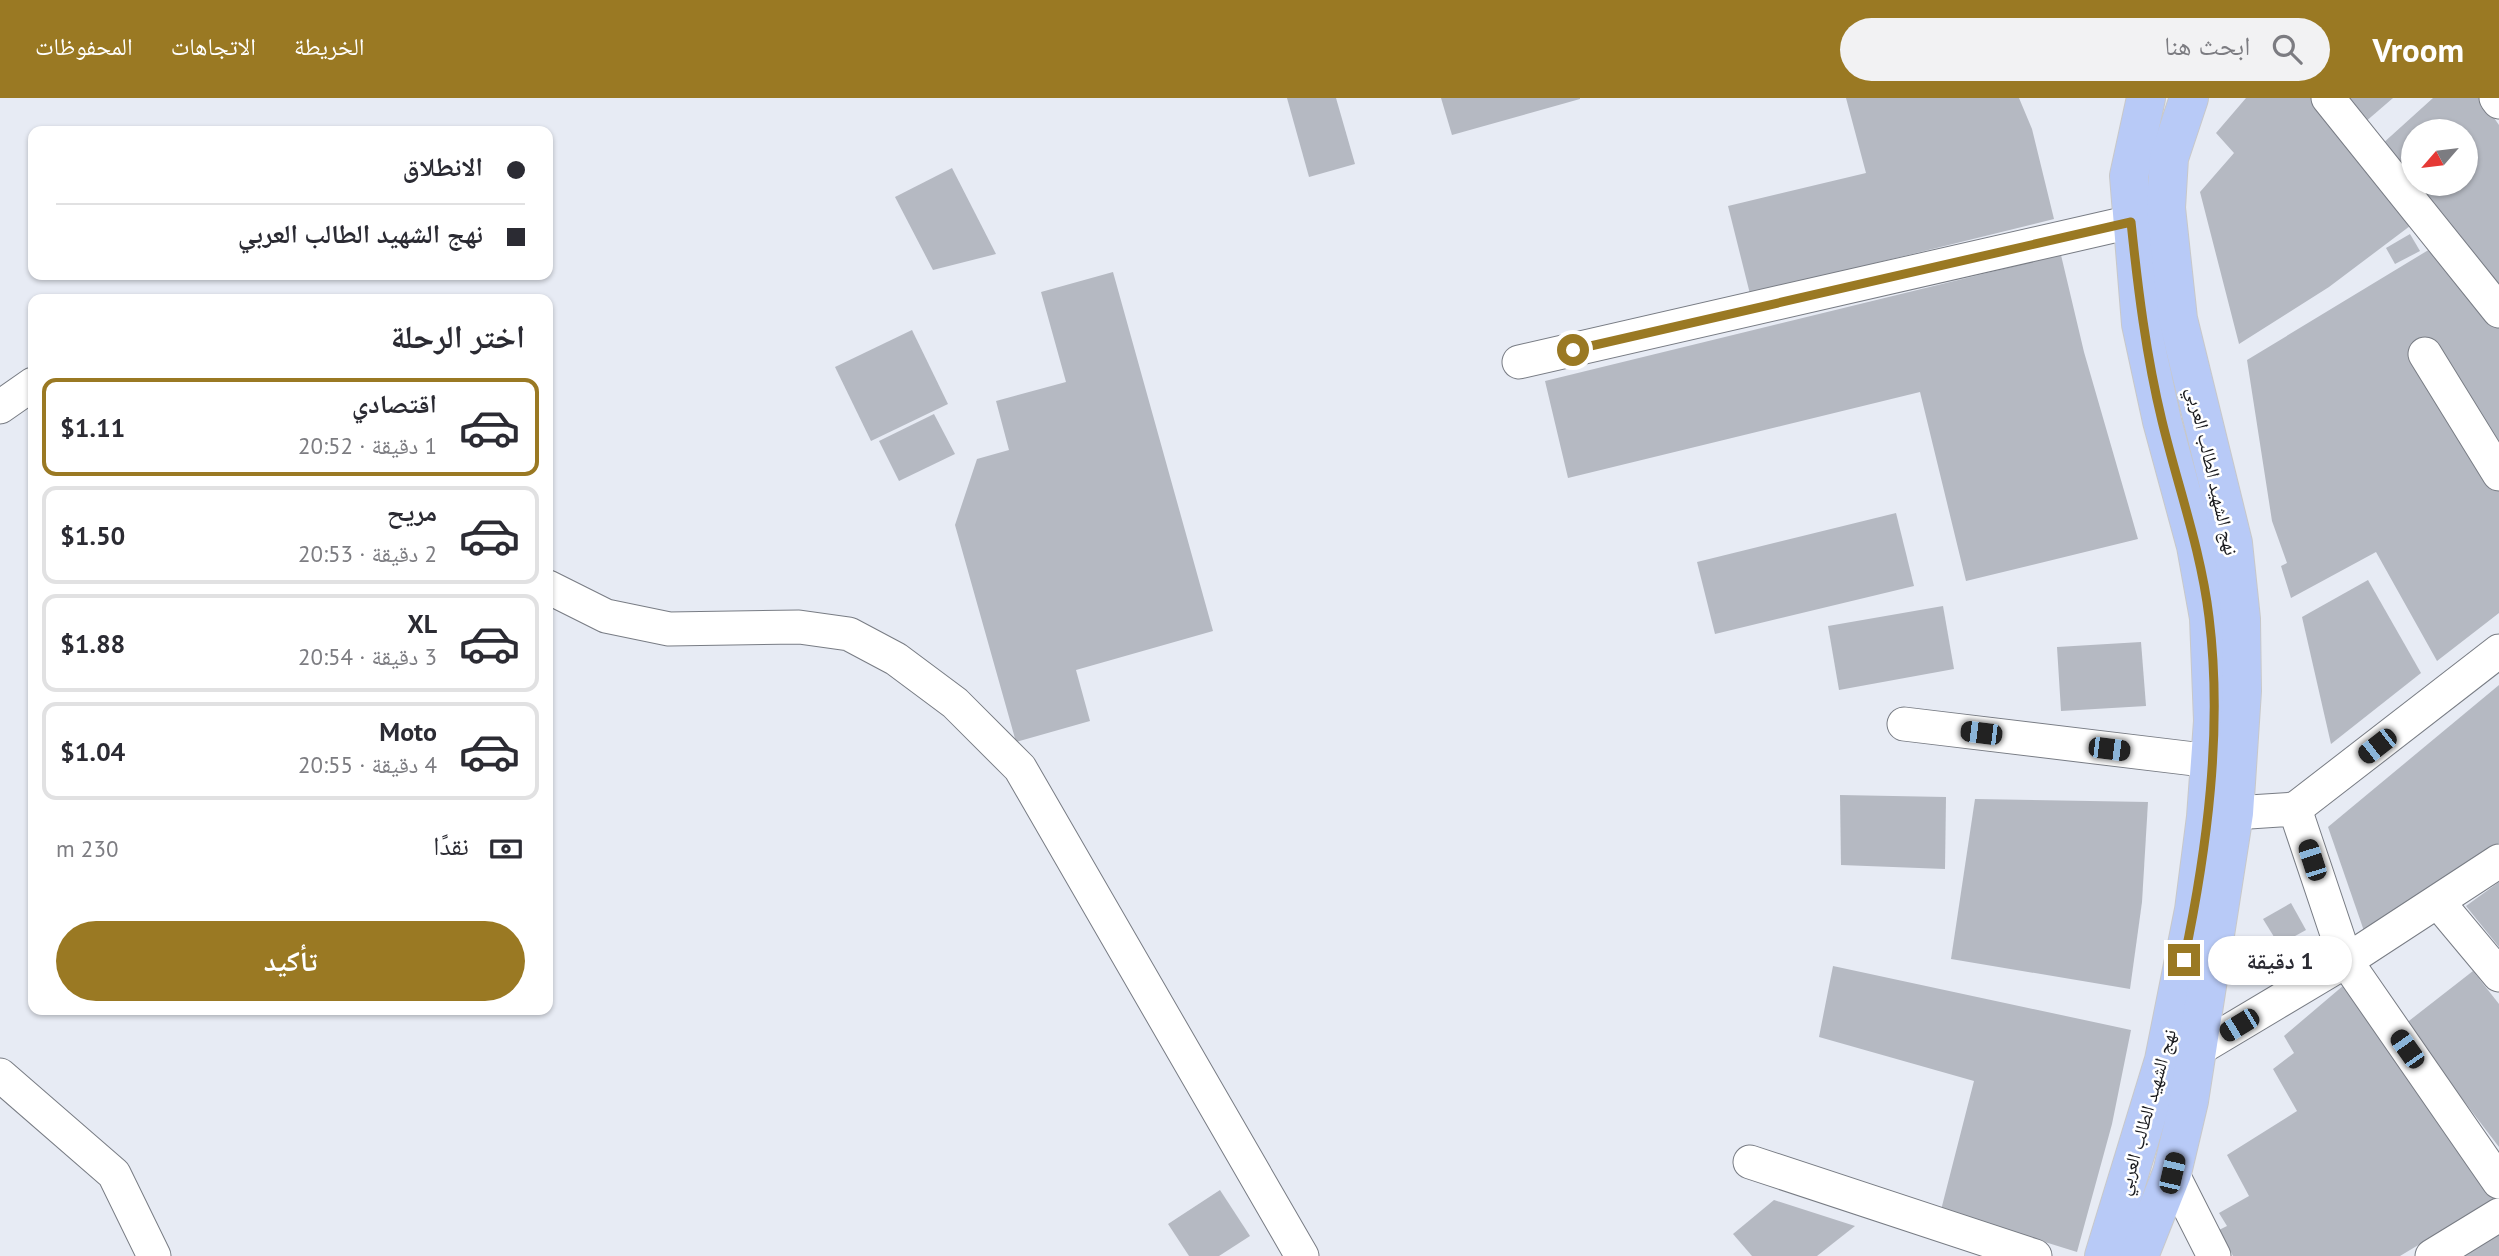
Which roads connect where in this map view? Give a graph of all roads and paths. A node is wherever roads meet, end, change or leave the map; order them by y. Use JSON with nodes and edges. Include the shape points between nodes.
{"nodes":[{"id":1,"x":2146,"y":98,"type":"edge"},
{"id":2,"x":2189,"y":98,"type":"edge"},
{"id":3,"x":2328,"y":98,"type":"edge"},
{"id":4,"x":2131,"y":222,"type":"junction"},
{"id":5,"x":2499,"y":310,"type":"edge"},
{"id":6,"x":2425,"y":354,"type":"dead end"},
{"id":7,"x":1519,"y":362,"type":"dead end"},
{"id":8,"x":28,"y":387,"type":"edge"},
{"id":9,"x":0,"y":407,"type":"edge"},
{"id":10,"x":2199,"y":415,"type":"junction"},
{"id":11,"x":2162,"y":421,"type":"junction"},
{"id":12,"x":2499,"y":474,"type":"edge"},
{"id":13,"x":553,"y":590,"type":"edge"},
{"id":14,"x":2499,"y":651,"type":"edge"},
{"id":15,"x":1905,"y":724,"type":"dead end"},
{"id":16,"x":2211,"y":761,"type":"junction"},
{"id":17,"x":2295,"y":809,"type":"junction"},
{"id":18,"x":2234,"y":813,"type":"junction"},
{"id":19,"x":2499,"y":861,"type":"edge"},
{"id":20,"x":2438,"y":902,"type":"junction"},
{"id":21,"x":2207,"y":914,"type":"junction"},
{"id":22,"x":2346,"y":961,"type":"junction"},
{"id":23,"x":2499,"y":975,"type":"edge"},
{"id":24,"x":2197,"y":1050,"type":"junction"},
{"id":25,"x":0,"y":1075,"type":"edge"},
{"id":26,"x":1750,"y":1162,"type":"dead end"},
{"id":27,"x":2172,"y":1173,"type":"junction"},
{"id":28,"x":2499,"y":1181,"type":"edge"},
{"id":29,"x":2499,"y":1215,"type":"edge"},
{"id":30,"x":154,"y":1256,"type":"edge"},
{"id":31,"x":1302,"y":1256,"type":"edge"},
{"id":32,"x":2035,"y":1256,"type":"edge"},
{"id":33,"x":2104,"y":1256,"type":"edge"},
{"id":34,"x":2139,"y":1256,"type":"edge"},
{"id":35,"x":2214,"y":1256,"type":"edge"},
{"id":36,"x":2432,"y":1256,"type":"edge"}],
"edges":[{"from":1,"to":4,"type":"main road","name":"نهج الشهيد الطالب العربي","via":[[2129,176]]},
{"from":2,"to":10,"type":"main road","name":"نهج الشهيد الطالب العربي","via":[[2169,158],[2166,208],[2178,319]]},
{"from":3,"to":5,"type":"street"},
{"from":4,"to":7,"type":"street"},
{"from":4,"to":11,"type":"main road","name":"نهج الشهيد الطالب العربي","via":[[2141,324]]},
{"from":6,"to":12,"type":"street"},
{"from":8,"to":9,"type":"street"},
{"from":10,"to":11,"type":"main road"},
{"from":10,"to":18,"type":"main road","name":"نهج الشهيد الطالب العربي","via":[[2233,543],[2241,620],[2242,691]]},
{"from":11,"to":16,"type":"main road","name":"نهج الشهيد الطالب العربي","via":[[2196,545],[2209,618]]},
{"from":13,"to":31,"type":"street","via":[[606,616],[668,629],[799,627],[849,634],[895,659],[955,702],[1020,768]]},
{"from":14,"to":17,"type":"street"},
{"from":15,"to":16,"type":"street"},
{"from":16,"to":21,"type":"main road","name":"نهج الشهيد الطالب العربي"},
{"from":17,"to":18,"type":"street"},
{"from":17,"to":22,"type":"street"},
{"from":18,"to":21,"type":"main road","name":"نهج الشهيد الطالب العربي"},
{"from":19,"to":20,"type":"street"},
{"from":20,"to":22,"type":"street"},
{"from":20,"to":23,"type":"street"},
{"from":21,"to":24,"type":"main road","name":"نهج الشهيد الطالب العربي"},
{"from":21,"to":33,"type":"main road","name":"نهج الشهيد الطالب العربي"},
{"from":22,"to":24,"type":"street"},
{"from":22,"to":28,"type":"street"},
{"from":24,"to":27,"type":"main road","name":"نهج الشهيد الطالب العربي"},
{"from":25,"to":30,"type":"street","via":[[114,1174]]},
{"from":26,"to":32,"type":"street"},
{"from":27,"to":34,"type":"main road","name":"نهج الشهيد الطالب العربي"},
{"from":27,"to":35,"type":"street"},
{"from":29,"to":36,"type":"street"}]}
